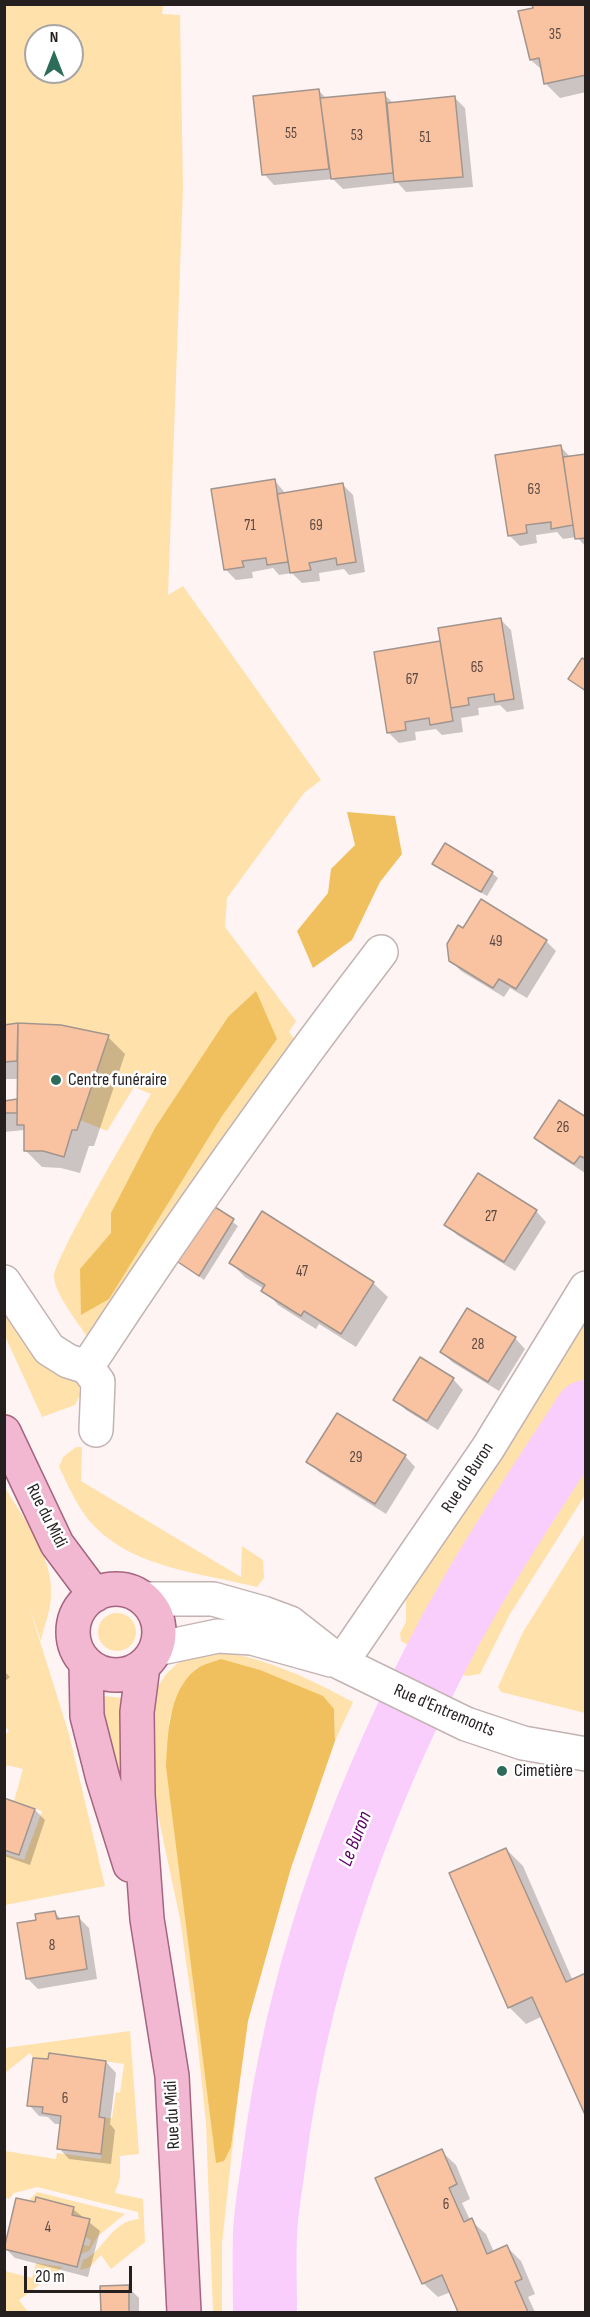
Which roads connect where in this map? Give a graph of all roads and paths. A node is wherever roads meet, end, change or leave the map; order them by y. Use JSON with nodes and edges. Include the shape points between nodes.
{"nodes":[{"id":1,"x":381,"y":952,"type":"dead end"},
{"id":2,"x":4,"y":1282,"type":"edge"},
{"id":3,"x":585,"y":1288,"type":"edge"},
{"id":4,"x":87,"y":1367,"type":"junction"},
{"id":5,"x":96,"y":1430,"type":"dead end"},
{"id":6,"x":4,"y":1432,"type":"edge"},
{"id":7,"x":95,"y":1594,"type":"junction"},
{"id":8,"x":144,"y":1599,"type":"junction"},
{"id":9,"x":150,"y":1658,"type":"junction"},
{"id":10,"x":86,"y":1663,"type":"junction"},
{"id":11,"x":341,"y":1663,"type":"junction"},
{"id":12,"x":585,"y":1754,"type":"edge"},
{"id":13,"x":147,"y":1919,"type":"junction"},
{"id":14,"x":184,"y":2313,"type":"edge"}],
"edges":[{"from":1,"to":4,"type":"street","via":[[307,1048],[153,1266]]},
{"from":2,"to":4,"type":"street","via":[[49,1349]]},
{"from":3,"to":11,"type":"street","name":"Rue du Buron","via":[[488,1448]]},
{"from":4,"to":5,"type":"street","via":[[98,1382]]},
{"from":6,"to":7,"type":"main road","name":"Rue du Midi","via":[[57,1544]]},
{"from":7,"to":8,"type":"main road","via":[[121,1589]]},
{"from":7,"to":10,"type":"main road","via":[[77,1614],[74,1626],[78,1653]]},
{"from":8,"to":9,"type":"main road","via":[[159,1622],[159,1636]]},
{"from":8,"to":11,"type":"street","name":"Rue d'Entremonts","via":[[213,1599],[263,1613],[290,1623]]},
{"from":9,"to":10,"type":"main road","via":[[135,1671],[114,1676]]},
{"from":9,"to":11,"type":"street","name":"Rue d'Entremonts","via":[[218,1636],[252,1638]]},
{"from":9,"to":13,"type":"main road","name":"Rue du Midi","via":[[138,1712],[138,1795]]},
{"from":10,"to":13,"type":"main road","name":"Rue du Midi","via":[[87,1716]]},
{"from":11,"to":12,"type":"street","name":"Rue d'Entremonts","via":[[456,1720],[523,1743]]},
{"from":13,"to":14,"type":"main road","name":"Rue du Midi","via":[[172,2076]]}]}
